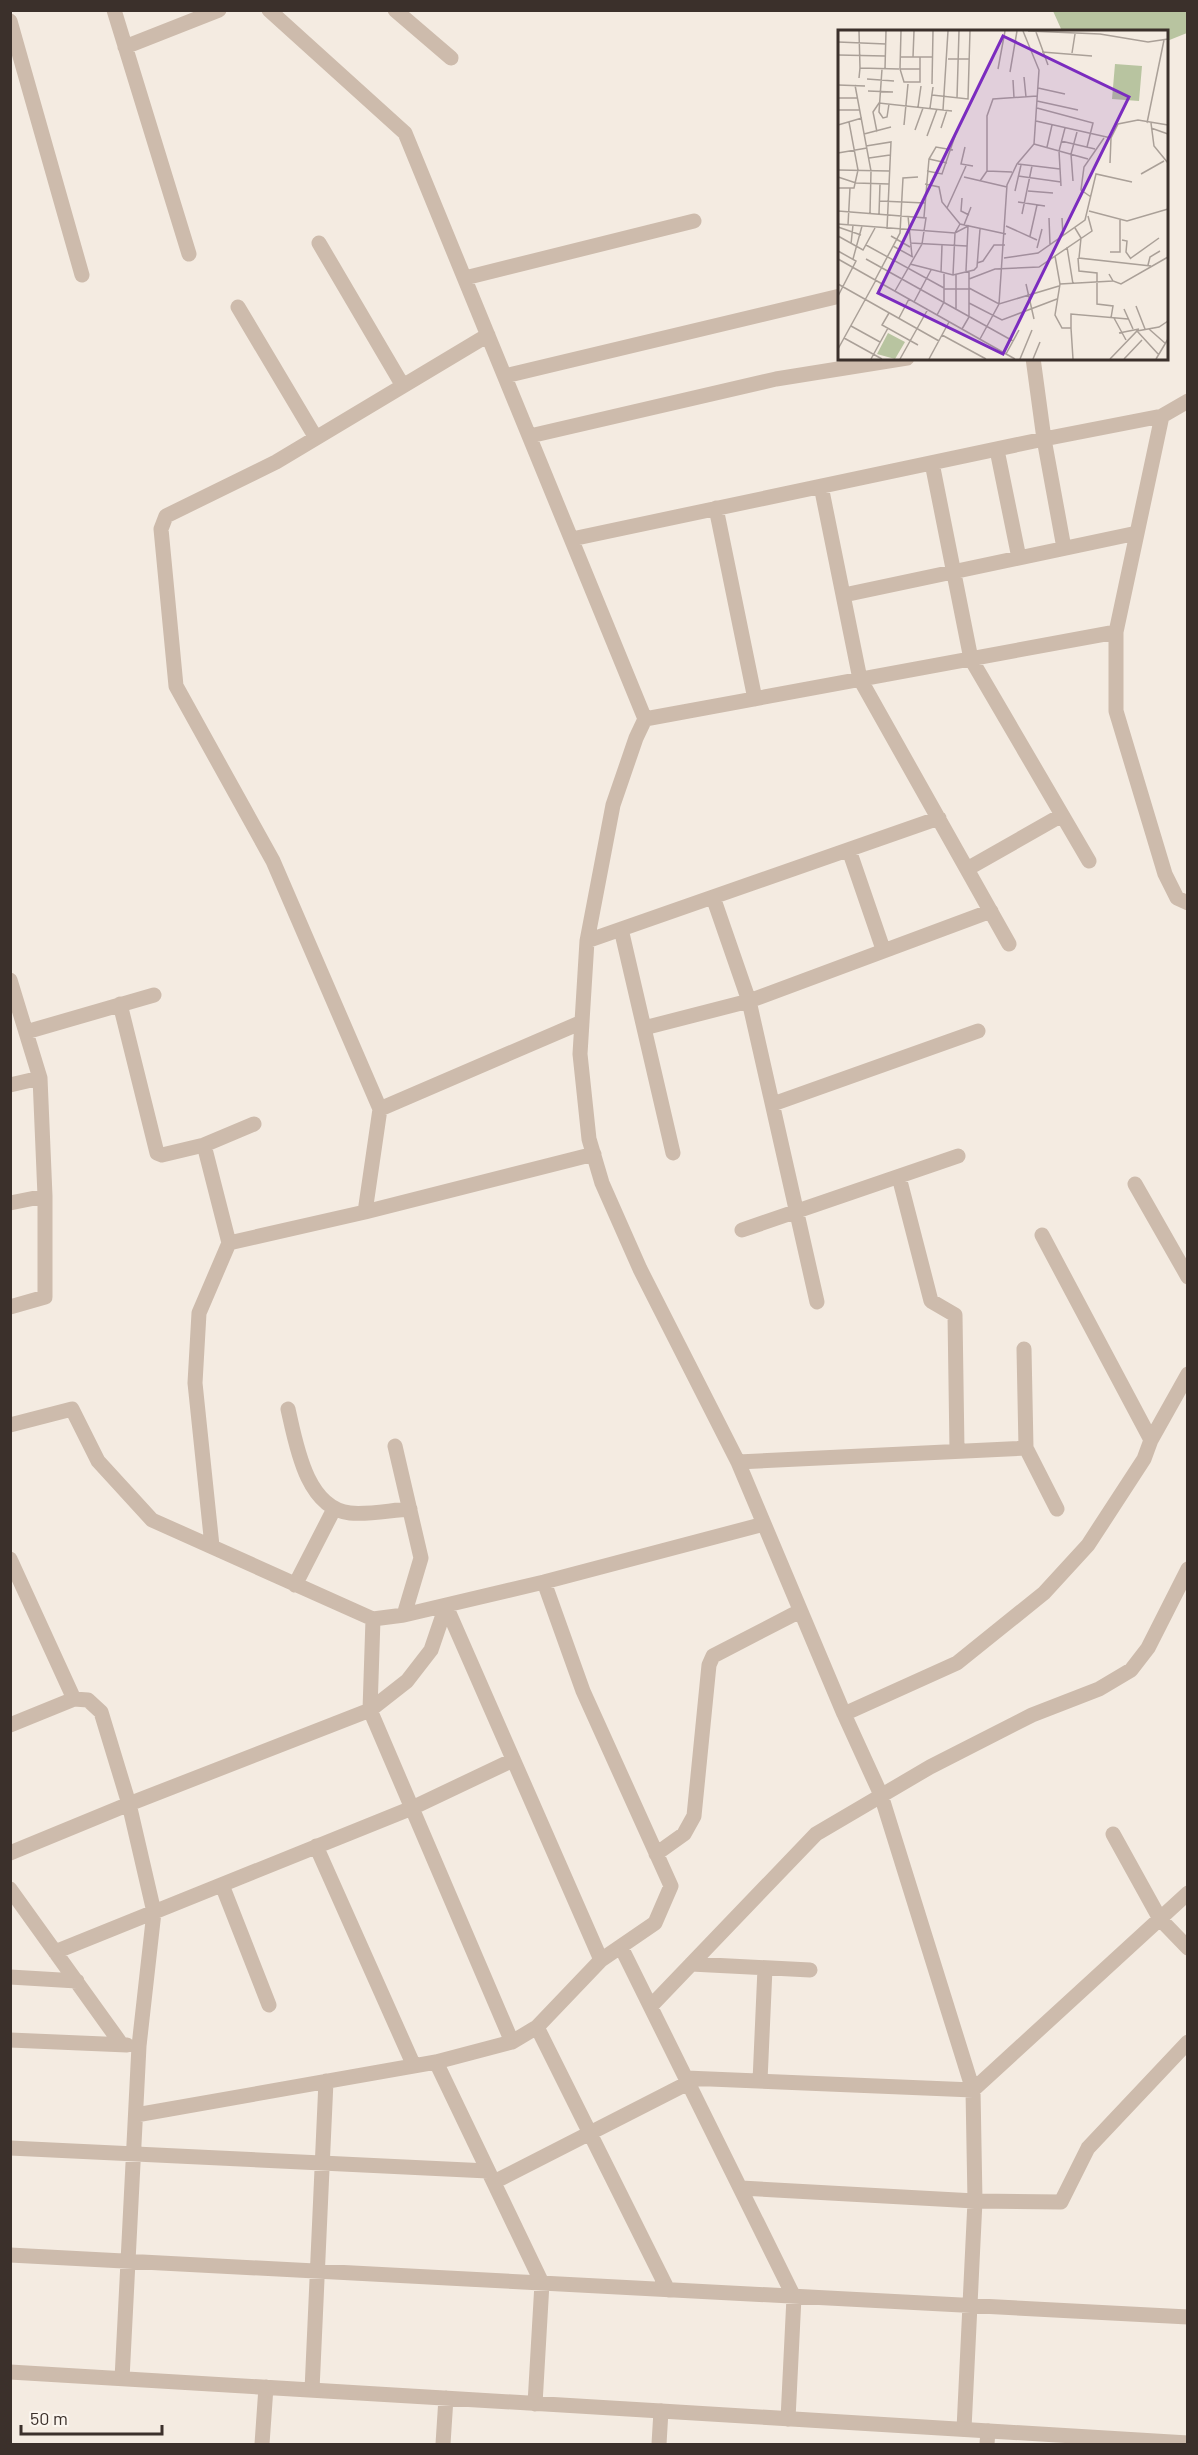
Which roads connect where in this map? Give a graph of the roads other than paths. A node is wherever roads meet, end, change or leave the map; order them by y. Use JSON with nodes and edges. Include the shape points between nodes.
{"nodes":[{"id":1,"x":114,"y":10,"type":"edge"},
{"id":2,"x":219,"y":10,"type":"edge"},
{"id":3,"x":269,"y":10,"type":"edge"},
{"id":4,"x":394,"y":10,"type":"edge"},
{"id":5,"x":10,"y":21,"type":"edge"},
{"id":6,"x":125,"y":47,"type":"junction"},
{"id":7,"x":451,"y":58,"type":"dead end"},
{"id":8,"x":694,"y":221,"type":"dead end"},
{"id":9,"x":319,"y":243,"type":"dead end"},
{"id":10,"x":189,"y":254,"type":"dead end"},
{"id":11,"x":82,"y":275,"type":"dead end"},
{"id":12,"x":465,"y":278,"type":"junction"},
{"id":13,"x":838,"y":296,"type":"edge"},
{"id":14,"x":238,"y":308,"type":"dead end"},
{"id":15,"x":488,"y":335,"type":"junction"},
{"id":16,"x":895,"y":360,"type":"edge"},
{"id":17,"x":1033,"y":360,"type":"edge"},
{"id":18,"x":505,"y":376,"type":"junction"},
{"id":19,"x":404,"y":386,"type":"junction"},
{"id":20,"x":1188,"y":400,"type":"edge"},
{"id":21,"x":1162,"y":416,"type":"junction"},
{"id":22,"x":530,"y":436,"type":"junction"},
{"id":23,"x":316,"y":438,"type":"junction"},
{"id":24,"x":1044,"y":439,"type":"junction"},
{"id":25,"x":997,"y":450,"type":"junction"},
{"id":26,"x":932,"y":464,"type":"junction"},
{"id":27,"x":821,"y":486,"type":"junction"},
{"id":28,"x":716,"y":508,"type":"junction"},
{"id":29,"x":1137,"y":533,"type":"junction"},
{"id":30,"x":572,"y":539,"type":"junction"},
{"id":31,"x":1064,"y":548,"type":"junction"},
{"id":32,"x":1018,"y":558,"type":"junction"},
{"id":33,"x":953,"y":572,"type":"junction"},
{"id":34,"x":844,"y":595,"type":"junction"},
{"id":35,"x":1116,"y":632,"type":"junction"},
{"id":36,"x":971,"y":658,"type":"junction"},
{"id":37,"x":860,"y":679,"type":"junction"},
{"id":38,"x":755,"y":699,"type":"junction"},
{"id":39,"x":645,"y":719,"type":"junction"},
{"id":40,"x":1062,"y":816,"type":"junction"},
{"id":41,"x":939,"y":819,"type":"junction"},
{"id":42,"x":849,"y":850,"type":"junction"},
{"id":43,"x":1089,"y":861,"type":"dead end"},
{"id":44,"x":967,"y":869,"type":"junction"},
{"id":45,"x":713,"y":897,"type":"junction"},
{"id":46,"x":1188,"y":903,"type":"edge"},
{"id":47,"x":991,"y":911,"type":"junction"},
{"id":48,"x":621,"y":929,"type":"junction"},
{"id":49,"x":587,"y":941,"type":"junction"},
{"id":50,"x":1009,"y":944,"type":"dead end"},
{"id":51,"x":884,"y":949,"type":"junction"},
{"id":52,"x":10,"y":980,"type":"edge"},
{"id":53,"x":154,"y":995,"type":"dead end"},
{"id":54,"x":749,"y":1001,"type":"junction"},
{"id":55,"x":120,"y":1004,"type":"junction"},
{"id":56,"x":582,"y":1022,"type":"junction"},
{"id":57,"x":644,"y":1028,"type":"junction"},
{"id":58,"x":978,"y":1030,"type":"dead end"},
{"id":59,"x":26,"y":1032,"type":"junction"},
{"id":60,"x":40,"y":1078,"type":"junction"},
{"id":61,"x":10,"y":1085,"type":"edge"},
{"id":62,"x":772,"y":1104,"type":"junction"},
{"id":63,"x":380,"y":1109,"type":"junction"},
{"id":64,"x":254,"y":1124,"type":"dead end"},
{"id":65,"x":204,"y":1145,"type":"junction"},
{"id":66,"x":673,"y":1153,"type":"dead end"},
{"id":67,"x":594,"y":1154,"type":"junction"},
{"id":68,"x":958,"y":1156,"type":"dead end"},
{"id":69,"x":899,"y":1177,"type":"junction"},
{"id":70,"x":1135,"y":1184,"type":"dead end"},
{"id":71,"x":45,"y":1196,"type":"junction"},
{"id":72,"x":10,"y":1203,"type":"edge"},
{"id":73,"x":798,"y":1211,"type":"junction"},
{"id":74,"x":365,"y":1212,"type":"junction"},
{"id":75,"x":742,"y":1230,"type":"dead end"},
{"id":76,"x":1042,"y":1235,"type":"dead end"},
{"id":77,"x":229,"y":1243,"type":"junction"},
{"id":78,"x":1188,"y":1277,"type":"edge"},
{"id":79,"x":818,"y":1302,"type":"dead end"},
{"id":80,"x":10,"y":1307,"type":"edge"},
{"id":81,"x":1024,"y":1349,"type":"dead end"},
{"id":82,"x":1188,"y":1374,"type":"edge"},
{"id":83,"x":288,"y":1410,"type":"dead end"},
{"id":84,"x":10,"y":1425,"type":"edge"},
{"id":85,"x":1151,"y":1440,"type":"junction"},
{"id":86,"x":395,"y":1446,"type":"dead end"},
{"id":87,"x":1026,"y":1448,"type":"junction"},
{"id":88,"x":957,"y":1450,"type":"junction"},
{"id":89,"x":738,"y":1462,"type":"junction"},
{"id":90,"x":334,"y":1509,"type":"junction"},
{"id":91,"x":410,"y":1509,"type":"junction"},
{"id":92,"x":1057,"y":1509,"type":"dead end"},
{"id":93,"x":764,"y":1524,"type":"junction"},
{"id":94,"x":212,"y":1546,"type":"junction"},
{"id":95,"x":10,"y":1559,"type":"edge"},
{"id":96,"x":1188,"y":1569,"type":"edge"},
{"id":97,"x":544,"y":1582,"type":"junction"},
{"id":98,"x":295,"y":1585,"type":"junction"},
{"id":99,"x":17,"y":1591,"type":"edge"},
{"id":100,"x":446,"y":1606,"type":"junction"},
{"id":101,"x":800,"y":1611,"type":"junction"},
{"id":102,"x":404,"y":1615,"type":"junction"},
{"id":103,"x":373,"y":1619,"type":"junction"},
{"id":104,"x":74,"y":1699,"type":"junction"},
{"id":105,"x":370,"y":1710,"type":"junction"},
{"id":106,"x":844,"y":1714,"type":"junction"},
{"id":107,"x":10,"y":1725,"type":"edge"},
{"id":108,"x":513,"y":1760,"type":"junction"},
{"id":109,"x":881,"y":1795,"type":"junction"},
{"id":110,"x":129,"y":1804,"type":"junction"},
{"id":111,"x":412,"y":1808,"type":"junction"},
{"id":112,"x":1113,"y":1834,"type":"dead end"},
{"id":113,"x":316,"y":1846,"type":"junction"},
{"id":114,"x":10,"y":1853,"type":"edge"},
{"id":115,"x":656,"y":1854,"type":"junction"},
{"id":116,"x":222,"y":1885,"type":"junction"},
{"id":117,"x":10,"y":1889,"type":"edge"},
{"id":118,"x":1188,"y":1893,"type":"edge"},
{"id":119,"x":154,"y":1912,"type":"junction"},
{"id":120,"x":1160,"y":1919,"type":"junction"},
{"id":121,"x":621,"y":1947,"type":"junction"},
{"id":122,"x":1188,"y":1948,"type":"edge"},
{"id":123,"x":55,"y":1952,"type":"junction"},
{"id":124,"x":601,"y":1960,"type":"junction"},
{"id":125,"x":691,"y":1964,"type":"junction"},
{"id":126,"x":765,"y":1968,"type":"junction"},
{"id":127,"x":810,"y":1970,"type":"dead end"},
{"id":128,"x":10,"y":1977,"type":"edge"},
{"id":129,"x":76,"y":1981,"type":"junction"},
{"id":130,"x":270,"y":2005,"type":"dead end"},
{"id":131,"x":651,"y":2006,"type":"junction"},
{"id":132,"x":537,"y":2027,"type":"junction"},
{"id":133,"x":10,"y":2040,"type":"edge"},
{"id":134,"x":512,"y":2042,"type":"junction"},
{"id":135,"x":1188,"y":2042,"type":"edge"},
{"id":136,"x":122,"y":2045,"type":"junction"},
{"id":137,"x":139,"y":2046,"type":"junction"},
{"id":138,"x":436,"y":2062,"type":"junction"},
{"id":139,"x":414,"y":2066,"type":"junction"},
{"id":140,"x":687,"y":2080,"type":"junction"},
{"id":141,"x":326,"y":2081,"type":"junction"},
{"id":142,"x":760,"y":2081,"type":"junction"},
{"id":143,"x":973,"y":2090,"type":"junction"},
{"id":144,"x":136,"y":2115,"type":"junction"},
{"id":145,"x":589,"y":2133,"type":"junction"},
{"id":146,"x":10,"y":2148,"type":"edge"},
{"id":147,"x":134,"y":2154,"type":"junction"},
{"id":148,"x":322,"y":2163,"type":"junction"},
{"id":149,"x":491,"y":2177,"type":"junction"},
{"id":150,"x":741,"y":2188,"type":"junction"},
{"id":151,"x":975,"y":2201,"type":"junction"},
{"id":152,"x":10,"y":2255,"type":"edge"},
{"id":153,"x":128,"y":2261,"type":"junction"},
{"id":154,"x":317,"y":2271,"type":"junction"},
{"id":155,"x":542,"y":2283,"type":"junction"},
{"id":156,"x":668,"y":2290,"type":"junction"},
{"id":157,"x":794,"y":2297,"type":"junction"},
{"id":158,"x":970,"y":2305,"type":"junction"},
{"id":159,"x":1188,"y":2317,"type":"edge"},
{"id":160,"x":10,"y":2372,"type":"edge"},
{"id":161,"x":122,"y":2379,"type":"junction"},
{"id":162,"x":266,"y":2387,"type":"junction"},
{"id":163,"x":312,"y":2390,"type":"junction"},
{"id":164,"x":446,"y":2398,"type":"junction"},
{"id":165,"x":535,"y":2404,"type":"junction"},
{"id":166,"x":661,"y":2411,"type":"junction"},
{"id":167,"x":788,"y":2419,"type":"junction"},
{"id":168,"x":964,"y":2429,"type":"junction"},
{"id":169,"x":988,"y":2438,"type":"edge"},
{"id":170,"x":1188,"y":2443,"type":"edge"},
{"id":171,"x":262,"y":2445,"type":"edge"},
{"id":172,"x":443,"y":2445,"type":"edge"},
{"id":173,"x":659,"y":2445,"type":"edge"}],
"edges":[{"from":1,"to":6,"type":"street"},
{"from":2,"to":6,"type":"street"},
{"from":3,"to":12,"type":"street","via":[[405,133]]},
{"from":4,"to":7,"type":"street"},
{"from":5,"to":11,"type":"street"},
{"from":6,"to":10,"type":"street"},
{"from":8,"to":12,"type":"street"},
{"from":9,"to":19,"type":"street"},
{"from":12,"to":15,"type":"street"},
{"from":13,"to":18,"type":"street"},
{"from":14,"to":23,"type":"street"},
{"from":15,"to":18,"type":"street"},
{"from":15,"to":19,"type":"street"},
{"from":16,"to":22,"type":"street","via":[[776,380]]},
{"from":17,"to":24,"type":"street"},
{"from":18,"to":22,"type":"street"},
{"from":19,"to":23,"type":"street"},
{"from":20,"to":21,"type":"street"},
{"from":21,"to":24,"type":"street"},
{"from":21,"to":29,"type":"street"},
{"from":22,"to":30,"type":"street"},
{"from":23,"to":63,"type":"street","via":[[166,516],[161,529],[176,686],[273,861]]},
{"from":24,"to":25,"type":"street"},
{"from":24,"to":31,"type":"street"},
{"from":25,"to":26,"type":"street"},
{"from":25,"to":32,"type":"street"},
{"from":26,"to":27,"type":"street"},
{"from":26,"to":33,"type":"street"},
{"from":27,"to":28,"type":"street"},
{"from":27,"to":34,"type":"street"},
{"from":28,"to":30,"type":"street"},
{"from":28,"to":38,"type":"street"},
{"from":29,"to":31,"type":"street"},
{"from":29,"to":35,"type":"street"},
{"from":30,"to":39,"type":"street"},
{"from":31,"to":32,"type":"street"},
{"from":32,"to":33,"type":"street"},
{"from":33,"to":34,"type":"street"},
{"from":33,"to":36,"type":"street"},
{"from":34,"to":37,"type":"street"},
{"from":35,"to":36,"type":"street"},
{"from":35,"to":46,"type":"street","via":[[1116,711],[1165,874],[1177,898]]},
{"from":36,"to":37,"type":"street"},
{"from":36,"to":40,"type":"street"},
{"from":37,"to":38,"type":"street"},
{"from":37,"to":41,"type":"street"},
{"from":38,"to":39,"type":"street"},
{"from":39,"to":49,"type":"street","via":[[613,805]]},
{"from":40,"to":43,"type":"street"},
{"from":40,"to":44,"type":"street"},
{"from":41,"to":42,"type":"street"},
{"from":41,"to":44,"type":"street"},
{"from":42,"to":45,"type":"street"},
{"from":42,"to":51,"type":"street"},
{"from":44,"to":47,"type":"street"},
{"from":45,"to":48,"type":"street"},
{"from":45,"to":54,"type":"street"},
{"from":47,"to":50,"type":"street"},
{"from":47,"to":51,"type":"street"},
{"from":48,"to":49,"type":"street"},
{"from":48,"to":57,"type":"street"},
{"from":49,"to":56,"type":"street"},
{"from":51,"to":54,"type":"street"},
{"from":52,"to":59,"type":"street"},
{"from":53,"to":55,"type":"street"},
{"from":54,"to":57,"type":"street"},
{"from":54,"to":62,"type":"street"},
{"from":55,"to":59,"type":"street"},
{"from":55,"to":65,"type":"street","via":[[157,1153]]},
{"from":56,"to":63,"type":"street"},
{"from":56,"to":67,"type":"street","via":[[580,1054]]},
{"from":57,"to":66,"type":"street"},
{"from":58,"to":62,"type":"street"},
{"from":59,"to":60,"type":"street"},
{"from":60,"to":61,"type":"street"},
{"from":60,"to":71,"type":"street"},
{"from":62,"to":73,"type":"street"},
{"from":63,"to":74,"type":"street"},
{"from":64,"to":65,"type":"street"},
{"from":65,"to":77,"type":"street"},
{"from":67,"to":74,"type":"street"},
{"from":67,"to":89,"type":"street","via":[[602,1183],[640,1269]]},
{"from":68,"to":69,"type":"street"},
{"from":69,"to":73,"type":"street"},
{"from":69,"to":88,"type":"street","via":[[931,1300],[955,1315]]},
{"from":70,"to":78,"type":"street"},
{"from":71,"to":72,"type":"street"},
{"from":71,"to":80,"type":"street","via":[[45,1297]]},
{"from":73,"to":75,"type":"street"},
{"from":73,"to":79,"type":"street"},
{"from":74,"to":77,"type":"street"},
{"from":76,"to":85,"type":"street"},
{"from":77,"to":94,"type":"street","via":[[199,1313],[195,1383]]},
{"from":81,"to":87,"type":"street"},
{"from":82,"to":85,"type":"street"},
{"from":83,"to":90,"type":"street","via":[[299,1456],[312,1487]]},
{"from":84,"to":94,"type":"street","via":[[72,1409],[98,1461],[152,1520]]},
{"from":85,"to":106,"type":"street","via":[[1144,1460],[1088,1545],[1044,1593],[957,1664]]},
{"from":86,"to":91,"type":"street"},
{"from":87,"to":88,"type":"street"},
{"from":87,"to":92,"type":"street"},
{"from":88,"to":89,"type":"street"},
{"from":89,"to":93,"type":"street"},
{"from":90,"to":91,"type":"street","via":[[350,1513]]},
{"from":90,"to":98,"type":"street"},
{"from":91,"to":102,"type":"street","via":[[421,1558]]},
{"from":93,"to":97,"type":"street"},
{"from":93,"to":101,"type":"street"},
{"from":94,"to":98,"type":"street"},
{"from":95,"to":99,"type":"street"},
{"from":96,"to":109,"type":"street","via":[[1148,1648],[1131,1670],[1099,1689],[930,1767]]},
{"from":97,"to":100,"type":"street"},
{"from":97,"to":115,"type":"street","via":[[583,1691]]},
{"from":98,"to":103,"type":"street"},
{"from":99,"to":104,"type":"street"},
{"from":100,"to":102,"type":"street"},
{"from":100,"to":105,"type":"street","via":[[432,1650],[407,1681]]},
{"from":100,"to":108,"type":"street"},
{"from":101,"to":106,"type":"street"},
{"from":101,"to":115,"type":"street","via":[[713,1656],[694,1816],[684,1834]]},
{"from":102,"to":103,"type":"street"},
{"from":103,"to":105,"type":"street"},
{"from":104,"to":107,"type":"street"},
{"from":104,"to":110,"type":"street","via":[[88,1700],[101,1712]]},
{"from":105,"to":110,"type":"street"},
{"from":105,"to":111,"type":"street"},
{"from":106,"to":109,"type":"street"},
{"from":108,"to":111,"type":"street"},
{"from":108,"to":124,"type":"street"},
{"from":109,"to":125,"type":"street","via":[[816,1834]]},
{"from":109,"to":143,"type":"street"},
{"from":110,"to":114,"type":"street"},
{"from":110,"to":119,"type":"street"},
{"from":111,"to":113,"type":"street"},
{"from":111,"to":134,"type":"street"},
{"from":112,"to":120,"type":"street"},
{"from":113,"to":116,"type":"street"},
{"from":113,"to":139,"type":"street"},
{"from":115,"to":121,"type":"street","via":[[671,1886],[656,1923]]},
{"from":116,"to":119,"type":"street"},
{"from":116,"to":130,"type":"street"},
{"from":117,"to":123,"type":"street"},
{"from":118,"to":120,"type":"street"},
{"from":119,"to":123,"type":"street"},
{"from":119,"to":137,"type":"street"},
{"from":120,"to":122,"type":"street"},
{"from":120,"to":143,"type":"street"},
{"from":121,"to":124,"type":"street"},
{"from":121,"to":131,"type":"street"},
{"from":123,"to":129,"type":"street"},
{"from":124,"to":132,"type":"street"},
{"from":125,"to":126,"type":"street"},
{"from":125,"to":131,"type":"street"},
{"from":126,"to":127,"type":"street"},
{"from":126,"to":142,"type":"street"},
{"from":128,"to":129,"type":"street"},
{"from":129,"to":136,"type":"street"},
{"from":131,"to":140,"type":"street"},
{"from":132,"to":134,"type":"street"},
{"from":132,"to":145,"type":"street"},
{"from":133,"to":136,"type":"street"},
{"from":134,"to":138,"type":"street"},
{"from":135,"to":151,"type":"street","via":[[1088,2148],[1061,2202]]},
{"from":136,"to":137,"type":"street"},
{"from":137,"to":144,"type":"street"},
{"from":138,"to":139,"type":"street"},
{"from":138,"to":149,"type":"street"},
{"from":139,"to":141,"type":"street"},
{"from":140,"to":142,"type":"street"},
{"from":140,"to":145,"type":"street"},
{"from":140,"to":150,"type":"street"},
{"from":141,"to":144,"type":"street"},
{"from":141,"to":148,"type":"street"},
{"from":142,"to":143,"type":"street"},
{"from":143,"to":151,"type":"street"},
{"from":144,"to":147,"type":"street"},
{"from":145,"to":149,"type":"street"},
{"from":145,"to":156,"type":"street"},
{"from":146,"to":147,"type":"street"},
{"from":147,"to":148,"type":"street"},
{"from":147,"to":153,"type":"street"},
{"from":148,"to":149,"type":"street"},
{"from":148,"to":154,"type":"street"},
{"from":149,"to":155,"type":"street"},
{"from":150,"to":151,"type":"street"},
{"from":150,"to":157,"type":"street"},
{"from":151,"to":158,"type":"street"},
{"from":152,"to":153,"type":"street"},
{"from":153,"to":154,"type":"street"},
{"from":153,"to":161,"type":"street"},
{"from":154,"to":155,"type":"street"},
{"from":154,"to":163,"type":"street"},
{"from":155,"to":156,"type":"street"},
{"from":155,"to":165,"type":"street"},
{"from":156,"to":157,"type":"street"},
{"from":157,"to":158,"type":"street"},
{"from":157,"to":167,"type":"street"},
{"from":158,"to":159,"type":"street"},
{"from":158,"to":168,"type":"street"},
{"from":160,"to":161,"type":"street"},
{"from":161,"to":162,"type":"street"},
{"from":162,"to":163,"type":"street"},
{"from":162,"to":171,"type":"street"},
{"from":163,"to":164,"type":"street"},
{"from":164,"to":165,"type":"street"},
{"from":164,"to":172,"type":"street"},
{"from":165,"to":166,"type":"street"},
{"from":166,"to":167,"type":"street"},
{"from":166,"to":173,"type":"street"},
{"from":167,"to":168,"type":"street"},
{"from":168,"to":169,"type":"street"},
{"from":169,"to":170,"type":"street"}]}
